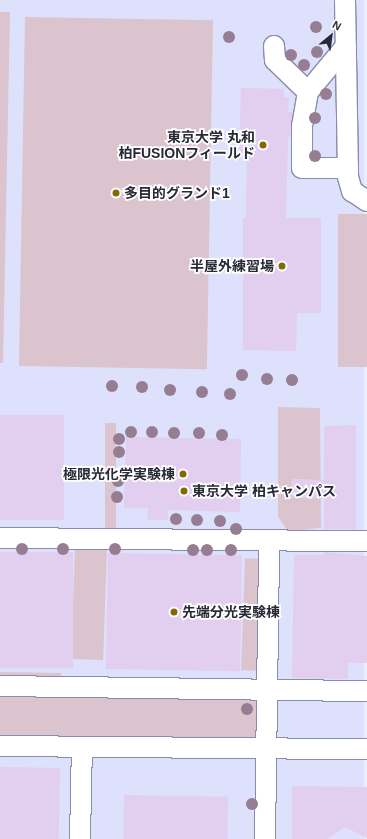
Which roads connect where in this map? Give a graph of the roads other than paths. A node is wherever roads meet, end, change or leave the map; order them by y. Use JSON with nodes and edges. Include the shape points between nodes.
{"nodes":[{"id":1,"x":345,"y":0,"type":"edge"},
{"id":2,"x":274,"y":46,"type":"dead end"},
{"id":3,"x":346,"y":46,"type":"junction"},
{"id":4,"x":308,"y":92,"type":"junction"},
{"id":5,"x":348,"y":168,"type":"junction"},
{"id":6,"x":367,"y":201,"type":"edge"},
{"id":7,"x":0,"y":538,"type":"edge"},
{"id":8,"x":367,"y":541,"type":"edge"},
{"id":9,"x":269,"y":542,"type":"junction"},
{"id":10,"x":0,"y":686,"type":"edge"},
{"id":11,"x":266,"y":690,"type":"junction"},
{"id":12,"x":367,"y":691,"type":"edge"},
{"id":13,"x":0,"y":746,"type":"edge"},
{"id":14,"x":82,"y":747,"type":"junction"},
{"id":15,"x":266,"y":748,"type":"junction"},
{"id":16,"x":367,"y":749,"type":"edge"},
{"id":17,"x":80,"y":839,"type":"edge"},
{"id":18,"x":266,"y":839,"type":"edge"}],
"edges":[{"from":1,"to":3,"type":"lane"},
{"from":2,"to":4,"type":"lane","via":[[275,60]]},
{"from":3,"to":4,"type":"lane"},
{"from":3,"to":5,"type":"lane"},
{"from":4,"to":5,"type":"lane","via":[[302,126],[302,168]]},
{"from":5,"to":6,"type":"lane","via":[[352,191]]},
{"from":7,"to":9,"type":"lane"},
{"from":8,"to":9,"type":"lane"},
{"from":9,"to":11,"type":"lane"},
{"from":10,"to":11,"type":"lane"},
{"from":11,"to":12,"type":"lane"},
{"from":11,"to":15,"type":"lane"},
{"from":13,"to":14,"type":"lane"},
{"from":14,"to":15,"type":"lane"},
{"from":14,"to":17,"type":"lane"},
{"from":15,"to":16,"type":"lane"},
{"from":15,"to":18,"type":"lane"}]}
